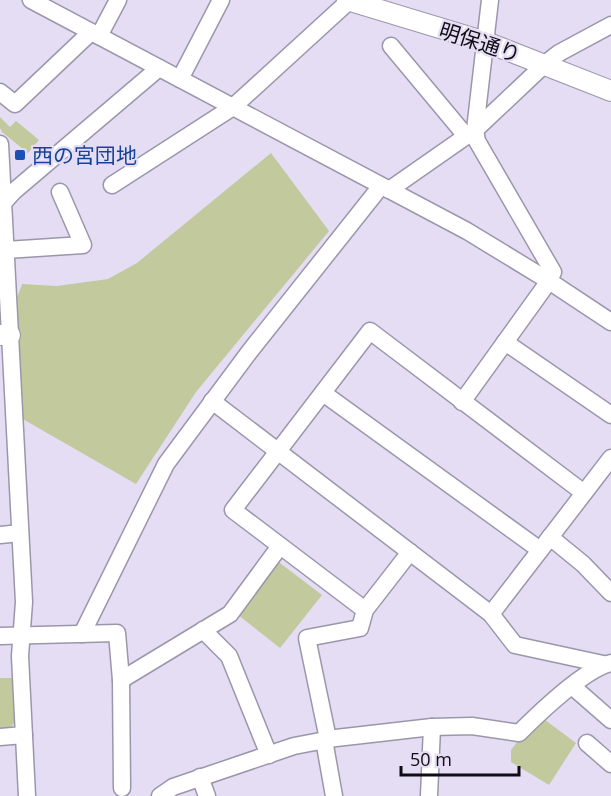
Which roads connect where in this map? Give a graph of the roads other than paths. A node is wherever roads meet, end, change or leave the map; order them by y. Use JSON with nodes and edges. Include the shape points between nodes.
{"nodes":[{"id":1,"x":31,"y":0,"type":"edge"},
{"id":2,"x":118,"y":0,"type":"edge"},
{"id":3,"x":221,"y":0,"type":"edge"},
{"id":4,"x":348,"y":0,"type":"edge"},
{"id":5,"x":490,"y":0,"type":"edge"},
{"id":6,"x":611,"y":25,"type":"edge"},
{"id":7,"x":95,"y":34,"type":"junction"},
{"id":8,"x":486,"y":42,"type":"junction"},
{"id":9,"x":390,"y":46,"type":"dead end"},
{"id":10,"x":545,"y":64,"type":"junction"},
{"id":11,"x":159,"y":68,"type":"junction"},
{"id":12,"x":180,"y":79,"type":"junction"},
{"id":13,"x":611,"y":91,"type":"edge"},
{"id":14,"x":0,"y":92,"type":"edge"},
{"id":15,"x":233,"y":107,"type":"junction"},
{"id":16,"x":471,"y":133,"type":"junction"},
{"id":17,"x":0,"y":144,"type":"edge"},
{"id":18,"x":112,"y":185,"type":"dead end"},
{"id":19,"x":385,"y":188,"type":"junction"},
{"id":20,"x":60,"y":192,"type":"dead end"},
{"id":21,"x":3,"y":203,"type":"junction"},
{"id":22,"x":6,"y":250,"type":"junction"},
{"id":23,"x":549,"y":281,"type":"junction"},
{"id":24,"x":611,"y":322,"type":"edge"},
{"id":25,"x":5,"y":335,"type":"edge"},
{"id":26,"x":506,"y":342,"type":"junction"},
{"id":27,"x":323,"y":393,"type":"junction"},
{"id":28,"x":212,"y":401,"type":"junction"},
{"id":29,"x":462,"y":402,"type":"junction"},
{"id":30,"x":611,"y":415,"type":"edge"},
{"id":31,"x":8,"y":437,"type":"edge"},
{"id":32,"x":279,"y":452,"type":"junction"},
{"id":33,"x":611,"y":458,"type":"edge"},
{"id":34,"x":584,"y":493,"type":"junction"},
{"id":35,"x":20,"y":533,"type":"junction"},
{"id":36,"x":0,"y":535,"type":"edge"},
{"id":37,"x":545,"y":544,"type":"junction"},
{"id":38,"x":280,"y":546,"type":"junction"},
{"id":39,"x":410,"y":552,"type":"junction"},
{"id":40,"x":611,"y":593,"type":"edge"},
{"id":41,"x":365,"y":610,"type":"junction"},
{"id":42,"x":491,"y":614,"type":"junction"},
{"id":43,"x":204,"y":630,"type":"junction"},
{"id":44,"x":82,"y":634,"type":"junction"},
{"id":45,"x":20,"y":635,"type":"junction"},
{"id":46,"x":0,"y":636,"type":"edge"},
{"id":47,"x":607,"y":664,"type":"edge"},
{"id":48,"x":121,"y":680,"type":"junction"},
{"id":49,"x":572,"y":686,"type":"junction"},
{"id":50,"x":611,"y":720,"type":"edge"},
{"id":51,"x":432,"y":727,"type":"junction"},
{"id":52,"x":24,"y":735,"type":"junction"},
{"id":53,"x":0,"y":736,"type":"edge"},
{"id":54,"x":326,"y":740,"type":"junction"},
{"id":55,"x":587,"y":743,"type":"dead end"},
{"id":56,"x":269,"y":755,"type":"junction"},
{"id":57,"x":611,"y":764,"type":"edge"},
{"id":58,"x":200,"y":777,"type":"junction"},
{"id":59,"x":122,"y":788,"type":"dead end"},
{"id":60,"x":27,"y":796,"type":"edge"},
{"id":61,"x":160,"y":796,"type":"edge"},
{"id":62,"x":207,"y":796,"type":"edge"},
{"id":63,"x":334,"y":796,"type":"edge"},
{"id":64,"x":429,"y":796,"type":"edge"}],
"edges":[{"from":1,"to":7,"type":"street"},
{"from":2,"to":7,"type":"street"},
{"from":3,"to":12,"type":"street"},
{"from":4,"to":8,"type":"street","name":"明保通り"},
{"from":4,"to":15,"type":"street"},
{"from":5,"to":8,"type":"street"},
{"from":6,"to":10,"type":"street"},
{"from":7,"to":11,"type":"street"},
{"from":7,"to":14,"type":"street","via":[[15,104]]},
{"from":8,"to":10,"type":"street","name":"明保通り"},
{"from":8,"to":16,"type":"street"},
{"from":9,"to":16,"type":"street"},
{"from":10,"to":13,"type":"street","name":"明保通り"},
{"from":10,"to":16,"type":"street"},
{"from":11,"to":12,"type":"street"},
{"from":11,"to":21,"type":"street"},
{"from":12,"to":15,"type":"street"},
{"from":15,"to":18,"type":"street"},
{"from":15,"to":19,"type":"street"},
{"from":16,"to":19,"type":"street"},
{"from":16,"to":23,"type":"street","via":[[553,272]]},
{"from":17,"to":21,"type":"street"},
{"from":19,"to":23,"type":"street","via":[[467,231]]},
{"from":19,"to":28,"type":"street"},
{"from":20,"to":22,"type":"street","via":[[83,245]]},
{"from":21,"to":22,"type":"street"},
{"from":22,"to":25,"type":"street"},
{"from":23,"to":24,"type":"street"},
{"from":23,"to":26,"type":"street"},
{"from":25,"to":31,"type":"street"},
{"from":26,"to":29,"type":"street"},
{"from":26,"to":30,"type":"street"},
{"from":27,"to":29,"type":"street","via":[[370,331]]},
{"from":27,"to":32,"type":"street"},
{"from":27,"to":37,"type":"street"},
{"from":28,"to":32,"type":"street"},
{"from":28,"to":44,"type":"street","via":[[166,464]]},
{"from":29,"to":34,"type":"street"},
{"from":31,"to":35,"type":"street"},
{"from":32,"to":38,"type":"street","via":[[233,510]]},
{"from":32,"to":39,"type":"street"},
{"from":33,"to":34,"type":"street"},
{"from":34,"to":37,"type":"street"},
{"from":35,"to":36,"type":"street"},
{"from":35,"to":45,"type":"street","via":[[24,602]]},
{"from":37,"to":40,"type":"street","via":[[583,564]]},
{"from":37,"to":42,"type":"street"},
{"from":38,"to":41,"type":"street"},
{"from":38,"to":43,"type":"street","via":[[230,614]]},
{"from":39,"to":41,"type":"street"},
{"from":39,"to":42,"type":"street"},
{"from":41,"to":54,"type":"street","via":[[360,628],[307,638]]},
{"from":42,"to":47,"type":"street","via":[[515,645]]},
{"from":43,"to":48,"type":"street"},
{"from":43,"to":56,"type":"street","via":[[229,656]]},
{"from":44,"to":45,"type":"street"},
{"from":44,"to":48,"type":"street","via":[[117,633]]},
{"from":45,"to":46,"type":"street"},
{"from":45,"to":52,"type":"street"},
{"from":47,"to":49,"type":"street"},
{"from":48,"to":59,"type":"street"},
{"from":49,"to":50,"type":"street"},
{"from":49,"to":51,"type":"street","via":[[519,733],[472,726]]},
{"from":51,"to":54,"type":"street"},
{"from":51,"to":64,"type":"street"},
{"from":52,"to":53,"type":"street"},
{"from":52,"to":60,"type":"street"},
{"from":54,"to":56,"type":"street"},
{"from":54,"to":63,"type":"street"},
{"from":55,"to":57,"type":"street"},
{"from":56,"to":58,"type":"street"},
{"from":58,"to":61,"type":"street"},
{"from":58,"to":62,"type":"street"}]}
